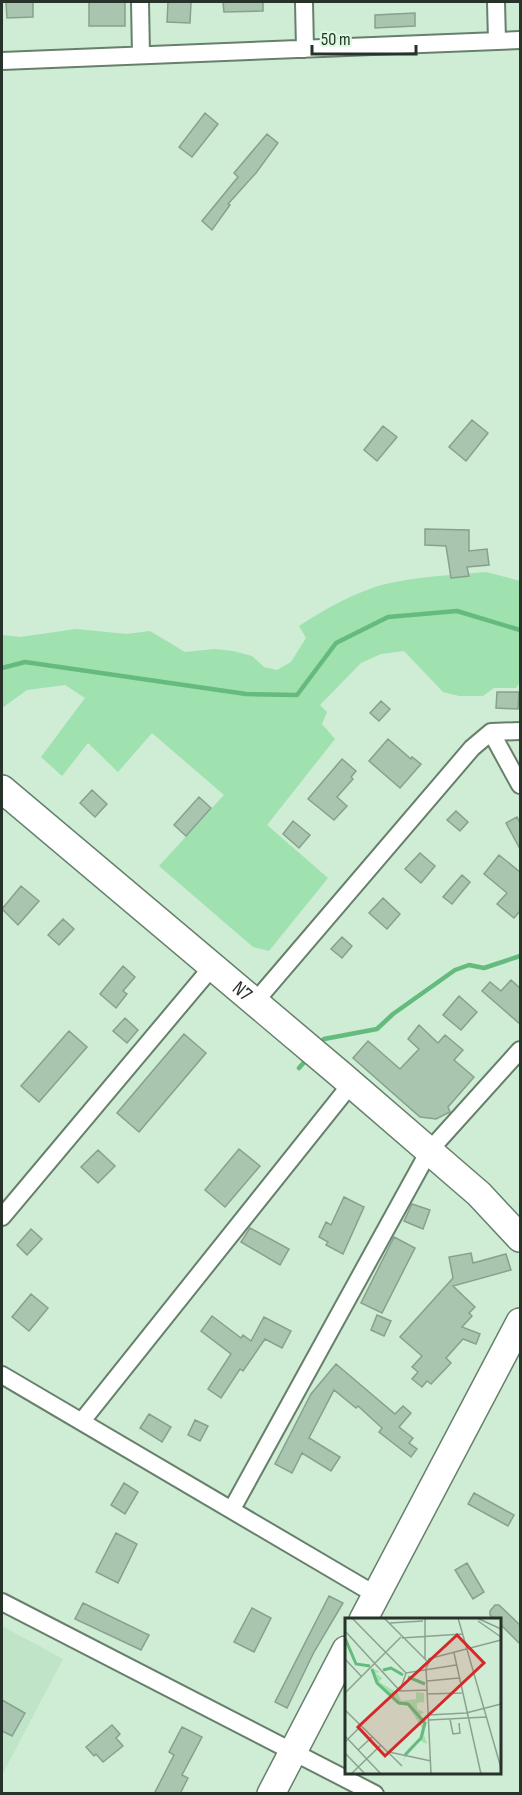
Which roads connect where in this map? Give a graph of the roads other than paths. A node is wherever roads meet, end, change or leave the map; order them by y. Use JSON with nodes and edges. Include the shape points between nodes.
{"nodes":[{"id":1,"x":140,"y":2,"type":"edge"},
{"id":2,"x":304,"y":2,"type":"edge"},
{"id":3,"x":496,"y":2,"type":"edge"},
{"id":4,"x":520,"y":40,"type":"edge"},
{"id":5,"x":497,"y":41,"type":"junction"},
{"id":6,"x":305,"y":49,"type":"junction"},
{"id":7,"x":141,"y":55,"type":"junction"},
{"id":8,"x":9,"y":61,"type":"edge"},
{"id":9,"x":2,"y":71,"type":"edge"},
{"id":10,"x":520,"y":731,"type":"edge"},
{"id":11,"x":491,"y":732,"type":"junction"},
{"id":12,"x":520,"y":785,"type":"edge"},
{"id":13,"x":2,"y":792,"type":"edge"},
{"id":14,"x":212,"y":967,"type":"junction"},
{"id":15,"x":254,"y":1003,"type":"junction"},
{"id":16,"x":520,"y":1050,"type":"edge"},
{"id":17,"x":351,"y":1084,"type":"junction"},
{"id":18,"x":429,"y":1151,"type":"junction"},
{"id":19,"x":479,"y":1194,"type":"junction"},
{"id":20,"x":2,"y":1217,"type":"edge"},
{"id":21,"x":520,"y":1218,"type":"edge"},
{"id":22,"x":520,"y":1238,"type":"edge"},
{"id":23,"x":520,"y":1322,"type":"edge"},
{"id":24,"x":2,"y":1375,"type":"edge"},
{"id":25,"x":82,"y":1421,"type":"junction"},
{"id":26,"x":232,"y":1509,"type":"junction"},
{"id":27,"x":376,"y":1595,"type":"junction"},
{"id":28,"x":2,"y":1602,"type":"edge"},
{"id":29,"x":364,"y":1618,"type":"edge"},
{"id":30,"x":345,"y":1652,"type":"edge"},
{"id":31,"x":294,"y":1750,"type":"junction"},
{"id":32,"x":271,"y":1794,"type":"edge"},
{"id":33,"x":375,"y":1794,"type":"edge"}],
"edges":[{"from":1,"to":7,"type":"street"},
{"from":2,"to":6,"type":"street"},
{"from":3,"to":5,"type":"street"},
{"from":4,"to":5,"type":"street"},
{"from":5,"to":6,"type":"street"},
{"from":6,"to":7,"type":"street"},
{"from":7,"to":8,"type":"street"},
{"from":8,"to":9,"type":"street"},
{"from":10,"to":11,"type":"street"},
{"from":11,"to":12,"type":"street"},
{"from":11,"to":15,"type":"street","via":[[472,748]]},
{"from":13,"to":14,"type":"main road","name":"N7"},
{"from":14,"to":15,"type":"main road","name":"N7"},
{"from":14,"to":20,"type":"street"},
{"from":15,"to":17,"type":"main road","name":"N7"},
{"from":16,"to":18,"type":"street"},
{"from":17,"to":18,"type":"main road","name":"N7"},
{"from":17,"to":25,"type":"street"},
{"from":18,"to":19,"type":"main road","name":"N7"},
{"from":18,"to":26,"type":"street"},
{"from":19,"to":21,"type":"main road"},
{"from":19,"to":22,"type":"main road"},
{"from":23,"to":27,"type":"main road"},
{"from":24,"to":25,"type":"street"},
{"from":25,"to":26,"type":"street"},
{"from":26,"to":27,"type":"street"},
{"from":27,"to":29,"type":"main road"},
{"from":28,"to":31,"type":"street"},
{"from":30,"to":31,"type":"main road"},
{"from":31,"to":32,"type":"main road"},
{"from":31,"to":33,"type":"street"}]}
